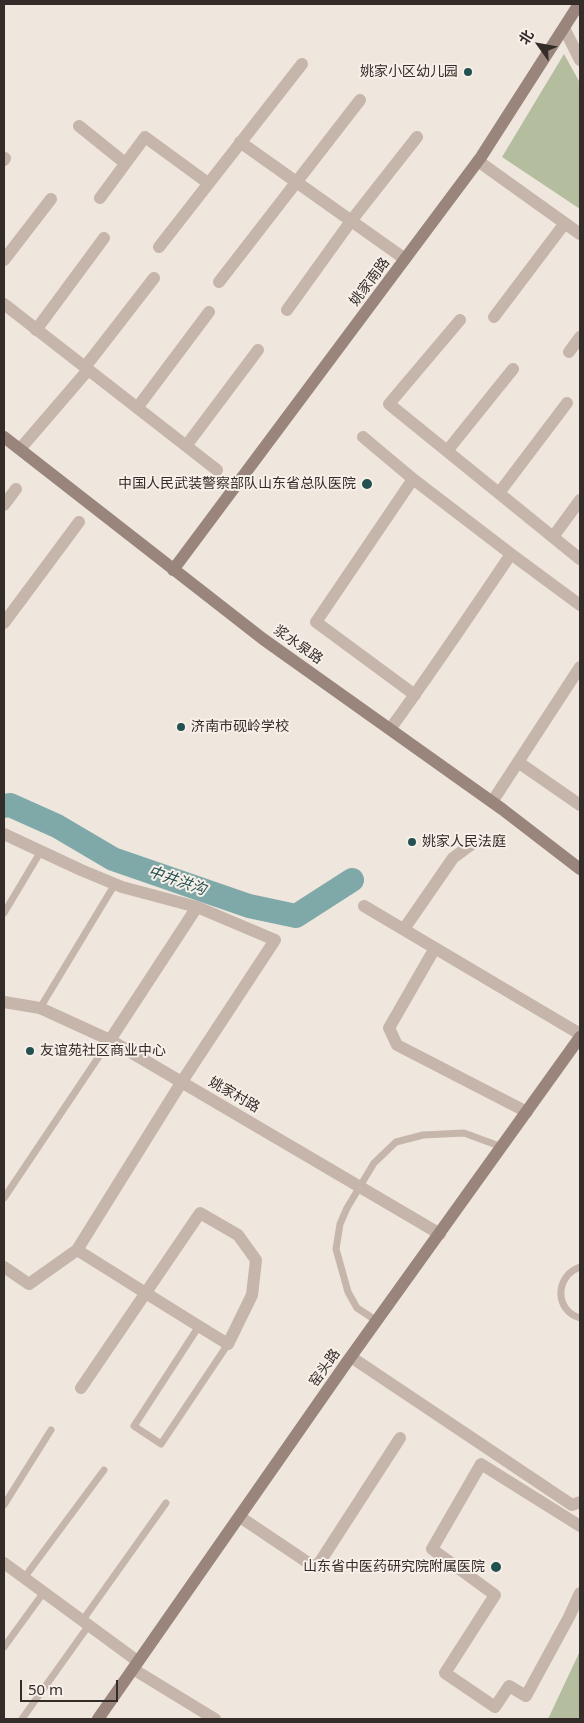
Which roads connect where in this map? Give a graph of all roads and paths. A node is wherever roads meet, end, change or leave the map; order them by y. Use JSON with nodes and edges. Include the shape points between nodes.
{"nodes":[{"id":1,"x":579,"y":4,"type":"edge"},
{"id":2,"x":564,"y":28,"type":"junction"},
{"id":3,"x":580,"y":60,"type":"edge"},
{"id":4,"x":302,"y":64,"type":"dead end"},
{"id":5,"x":360,"y":100,"type":"dead end"},
{"id":6,"x":79,"y":126,"type":"dead end"},
{"id":7,"x":417,"y":137,"type":"dead end"},
{"id":8,"x":240,"y":142,"type":"junction"},
{"id":9,"x":478,"y":161,"type":"junction"},
{"id":10,"x":125,"y":164,"type":"junction"},
{"id":11,"x":298,"y":182,"type":"junction"},
{"id":12,"x":208,"y":183,"type":"junction"},
{"id":13,"x":100,"y":198,"type":"dead end"},
{"id":14,"x":52,"y":199,"type":"dead end"},
{"id":15,"x":351,"y":221,"type":"junction"},
{"id":16,"x":565,"y":223,"type":"junction"},
{"id":17,"x":580,"y":234,"type":"edge"},
{"id":18,"x":104,"y":238,"type":"dead end"},
{"id":19,"x":159,"y":247,"type":"dead end"},
{"id":20,"x":4,"y":260,"type":"edge"},
{"id":21,"x":405,"y":260,"type":"junction"},
{"id":22,"x":154,"y":278,"type":"dead end"},
{"id":23,"x":219,"y":282,"type":"dead end"},
{"id":24,"x":4,"y":304,"type":"edge"},
{"id":25,"x":287,"y":310,"type":"dead end"},
{"id":26,"x":208,"y":312,"type":"dead end"},
{"id":27,"x":494,"y":317,"type":"dead end"},
{"id":28,"x":460,"y":320,"type":"dead end"},
{"id":29,"x":36,"y":330,"type":"junction"},
{"id":30,"x":580,"y":337,"type":"edge"},
{"id":31,"x":258,"y":350,"type":"dead end"},
{"id":32,"x":569,"y":352,"type":"dead end"},
{"id":33,"x":87,"y":369,"type":"junction"},
{"id":34,"x":513,"y":369,"type":"dead end"},
{"id":35,"x":567,"y":403,"type":"dead end"},
{"id":36,"x":137,"y":408,"type":"junction"},
{"id":37,"x":4,"y":437,"type":"edge"},
{"id":38,"x":363,"y":437,"type":"dead end"},
{"id":39,"x":186,"y":446,"type":"junction"},
{"id":40,"x":20,"y":449,"type":"junction"},
{"id":41,"x":447,"y":451,"type":"junction"},
{"id":42,"x":217,"y":470,"type":"dead end"},
{"id":43,"x":413,"y":479,"type":"junction"},
{"id":44,"x":16,"y":488,"type":"dead end"},
{"id":45,"x":498,"y":493,"type":"junction"},
{"id":46,"x":580,"y":500,"type":"edge"},
{"id":47,"x":4,"y":505,"type":"edge"},
{"id":48,"x":79,"y":522,"type":"dead end"},
{"id":49,"x":553,"y":537,"type":"junction"},
{"id":50,"x":512,"y":554,"type":"junction"},
{"id":51,"x":580,"y":559,"type":"edge"},
{"id":52,"x":174,"y":570,"type":"junction"},
{"id":53,"x":580,"y":605,"type":"edge"},
{"id":54,"x":4,"y":623,"type":"edge"},
{"id":55,"x":580,"y":667,"type":"edge"},
{"id":56,"x":415,"y":695,"type":"junction"},
{"id":57,"x":390,"y":728,"type":"junction"},
{"id":58,"x":518,"y":762,"type":"junction"},
{"id":59,"x":492,"y":802,"type":"junction"},
{"id":60,"x":580,"y":805,"type":"edge"},
{"id":61,"x":4,"y":834,"type":"edge"},
{"id":62,"x":472,"y":844,"type":"dead end"},
{"id":63,"x":41,"y":851,"type":"junction"},
{"id":64,"x":580,"y":869,"type":"edge"},
{"id":65,"x":115,"y":884,"type":"junction"},
{"id":66,"x":364,"y":906,"type":"dead end"},
{"id":67,"x":197,"y":907,"type":"junction"},
{"id":68,"x":4,"y":912,"type":"edge"},
{"id":69,"x":404,"y":929,"type":"junction"},
{"id":70,"x":435,"y":948,"type":"junction"},
{"id":71,"x":4,"y":1002,"type":"edge"},
{"id":72,"x":40,"y":1008,"type":"junction"},
{"id":73,"x":580,"y":1036,"type":"edge"},
{"id":74,"x":110,"y":1040,"type":"junction"},
{"id":75,"x":181,"y":1082,"type":"junction"},
{"id":76,"x":527,"y":1112,"type":"junction"},
{"id":77,"x":502,"y":1147,"type":"junction"},
{"id":78,"x":359,"y":1187,"type":"junction"},
{"id":79,"x":4,"y":1198,"type":"edge"},
{"id":80,"x":440,"y":1234,"type":"junction"},
{"id":81,"x":77,"y":1250,"type":"junction"},
{"id":82,"x":4,"y":1267,"type":"edge"},
{"id":83,"x":580,"y":1267,"type":"edge"},
{"id":84,"x":145,"y":1292,"type":"junction"},
{"id":85,"x":580,"y":1318,"type":"edge"},
{"id":86,"x":377,"y":1320,"type":"junction"},
{"id":87,"x":200,"y":1326,"type":"junction"},
{"id":88,"x":228,"y":1344,"type":"junction"},
{"id":89,"x":351,"y":1357,"type":"junction"},
{"id":90,"x":80,"y":1388,"type":"dead end"},
{"id":91,"x":51,"y":1430,"type":"dead end"},
{"id":92,"x":400,"y":1438,"type":"dead end"},
{"id":93,"x":104,"y":1470,"type":"dead end"},
{"id":94,"x":580,"y":1502,"type":"edge"},
{"id":95,"x":166,"y":1503,"type":"dead end"},
{"id":96,"x":4,"y":1505,"type":"edge"},
{"id":97,"x":240,"y":1517,"type":"junction"},
{"id":98,"x":580,"y":1526,"type":"edge"},
{"id":99,"x":4,"y":1563,"type":"edge"},
{"id":100,"x":24,"y":1578,"type":"junction"},
{"id":101,"x":44,"y":1592,"type":"junction"},
{"id":102,"x":580,"y":1593,"type":"edge"},
{"id":103,"x":569,"y":1617,"type":"junction"},
{"id":104,"x":85,"y":1623,"type":"junction"},
{"id":105,"x":580,"y":1625,"type":"edge"},
{"id":106,"x":4,"y":1648,"type":"edge"},
{"id":107,"x":134,"y":1664,"type":"junction"},
{"id":108,"x":22,"y":1719,"type":"edge"},
{"id":109,"x":98,"y":1719,"type":"edge"},
{"id":110,"x":215,"y":1719,"type":"edge"}],
"edges":[{"from":1,"to":2,"type":"main road","name":"姚家南路"},
{"from":2,"to":3,"type":"street"},
{"from":2,"to":9,"type":"main road","name":"姚家南路"},
{"from":4,"to":8,"type":"street"},
{"from":5,"to":11,"type":"street"},
{"from":6,"to":10,"type":"street"},
{"from":7,"to":15,"type":"street"},
{"from":8,"to":11,"type":"street"},
{"from":8,"to":12,"type":"street"},
{"from":9,"to":16,"type":"street"},
{"from":9,"to":21,"type":"main road","name":"姚家南路"},
{"from":10,"to":12,"type":"street","via":[[145,137]]},
{"from":10,"to":13,"type":"street"},
{"from":11,"to":15,"type":"street"},
{"from":11,"to":23,"type":"street"},
{"from":12,"to":19,"type":"street"},
{"from":14,"to":20,"type":"street"},
{"from":15,"to":21,"type":"street"},
{"from":15,"to":25,"type":"street"},
{"from":16,"to":17,"type":"street"},
{"from":16,"to":27,"type":"street"},
{"from":18,"to":29,"type":"street"},
{"from":21,"to":52,"type":"main road","name":"姚家南路"},
{"from":22,"to":33,"type":"street"},
{"from":24,"to":29,"type":"street"},
{"from":26,"to":36,"type":"street"},
{"from":28,"to":41,"type":"street","via":[[389,404]]},
{"from":29,"to":33,"type":"street"},
{"from":30,"to":32,"type":"street"},
{"from":31,"to":39,"type":"street"},
{"from":33,"to":36,"type":"street"},
{"from":33,"to":40,"type":"street"},
{"from":34,"to":41,"type":"street"},
{"from":35,"to":45,"type":"street"},
{"from":36,"to":39,"type":"street"},
{"from":37,"to":40,"type":"main road","name":"浆水泉路"},
{"from":38,"to":43,"type":"street"},
{"from":39,"to":42,"type":"street"},
{"from":40,"to":52,"type":"main road","name":"浆水泉路"},
{"from":41,"to":45,"type":"street"},
{"from":43,"to":50,"type":"street"},
{"from":43,"to":56,"type":"street","via":[[316,622]]},
{"from":44,"to":47,"type":"street"},
{"from":45,"to":49,"type":"street"},
{"from":46,"to":49,"type":"street"},
{"from":48,"to":54,"type":"street"},
{"from":49,"to":51,"type":"street"},
{"from":50,"to":53,"type":"street"},
{"from":50,"to":56,"type":"street"},
{"from":52,"to":57,"type":"main road","name":"浆水泉路","via":[[263,639]]},
{"from":55,"to":58,"type":"street"},
{"from":56,"to":57,"type":"street"},
{"from":57,"to":59,"type":"main road","name":"浆水泉路"},
{"from":58,"to":59,"type":"street"},
{"from":58,"to":60,"type":"street"},
{"from":59,"to":64,"type":"main road","name":"浆水泉路"},
{"from":61,"to":63,"type":"street"},
{"from":62,"to":69,"type":"street","via":[[453,858]]},
{"from":63,"to":65,"type":"street"},
{"from":63,"to":68,"type":"lane"},
{"from":65,"to":67,"type":"street"},
{"from":65,"to":72,"type":"lane"},
{"from":66,"to":69,"type":"street"},
{"from":67,"to":74,"type":"street"},
{"from":67,"to":75,"type":"street","via":[[275,940]]},
{"from":69,"to":70,"type":"street"},
{"from":70,"to":73,"type":"street"},
{"from":70,"to":76,"type":"street","via":[[389,1028],[397,1045]]},
{"from":71,"to":72,"type":"street","name":"姚家村路"},
{"from":72,"to":74,"type":"street","name":"姚家村路"},
{"from":73,"to":76,"type":"main road","name":"窑头路"},
{"from":74,"to":75,"type":"street","name":"姚家村路"},
{"from":74,"to":79,"type":"lane"},
{"from":75,"to":78,"type":"street","name":"姚家村路"},
{"from":75,"to":81,"type":"street"},
{"from":76,"to":77,"type":"main road","name":"窑头路"},
{"from":77,"to":78,"type":"lane","via":[[464,1133],[423,1135],[396,1142],[374,1164]]},
{"from":77,"to":80,"type":"main road","name":"窑头路"},
{"from":78,"to":80,"type":"street","name":"姚家村路"},
{"from":78,"to":86,"type":"lane","via":[[340,1224],[336,1249],[348,1292],[357,1308]]},
{"from":80,"to":86,"type":"main road","name":"窑头路"},
{"from":81,"to":82,"type":"street","via":[[29,1284]]},
{"from":81,"to":84,"type":"street"},
{"from":83,"to":85,"type":"lane","via":[[570,1272],[561,1287],[564,1305]]},
{"from":84,"to":87,"type":"street"},
{"from":84,"to":88,"type":"street","via":[[200,1213],[238,1234],[256,1260],[252,1295]]},
{"from":84,"to":90,"type":"street"},
{"from":86,"to":89,"type":"main road","name":"窑头路"},
{"from":87,"to":88,"type":"street"},
{"from":87,"to":88,"type":"lane","via":[[134,1426],[161,1444]]},
{"from":89,"to":94,"type":"street","via":[[572,1505]]},
{"from":89,"to":97,"type":"main road","name":"窑头路"},
{"from":91,"to":96,"type":"lane"},
{"from":92,"to":97,"type":"street","via":[[316,1568]]},
{"from":93,"to":100,"type":"lane"},
{"from":95,"to":104,"type":"lane"},
{"from":97,"to":107,"type":"main road","name":"窑头路"},
{"from":98,"to":103,"type":"street","via":[[481,1464],[432,1549],[495,1595],[445,1674],[495,1707],[509,1686],[526,1696]]},
{"from":99,"to":100,"type":"street"},
{"from":100,"to":101,"type":"street"},
{"from":101,"to":104,"type":"street"},
{"from":101,"to":106,"type":"lane"},
{"from":102,"to":103,"type":"street"},
{"from":103,"to":105,"type":"street"},
{"from":104,"to":107,"type":"street"},
{"from":104,"to":108,"type":"lane"},
{"from":107,"to":109,"type":"main road","name":"窑头路"},
{"from":107,"to":110,"type":"street"}]}
